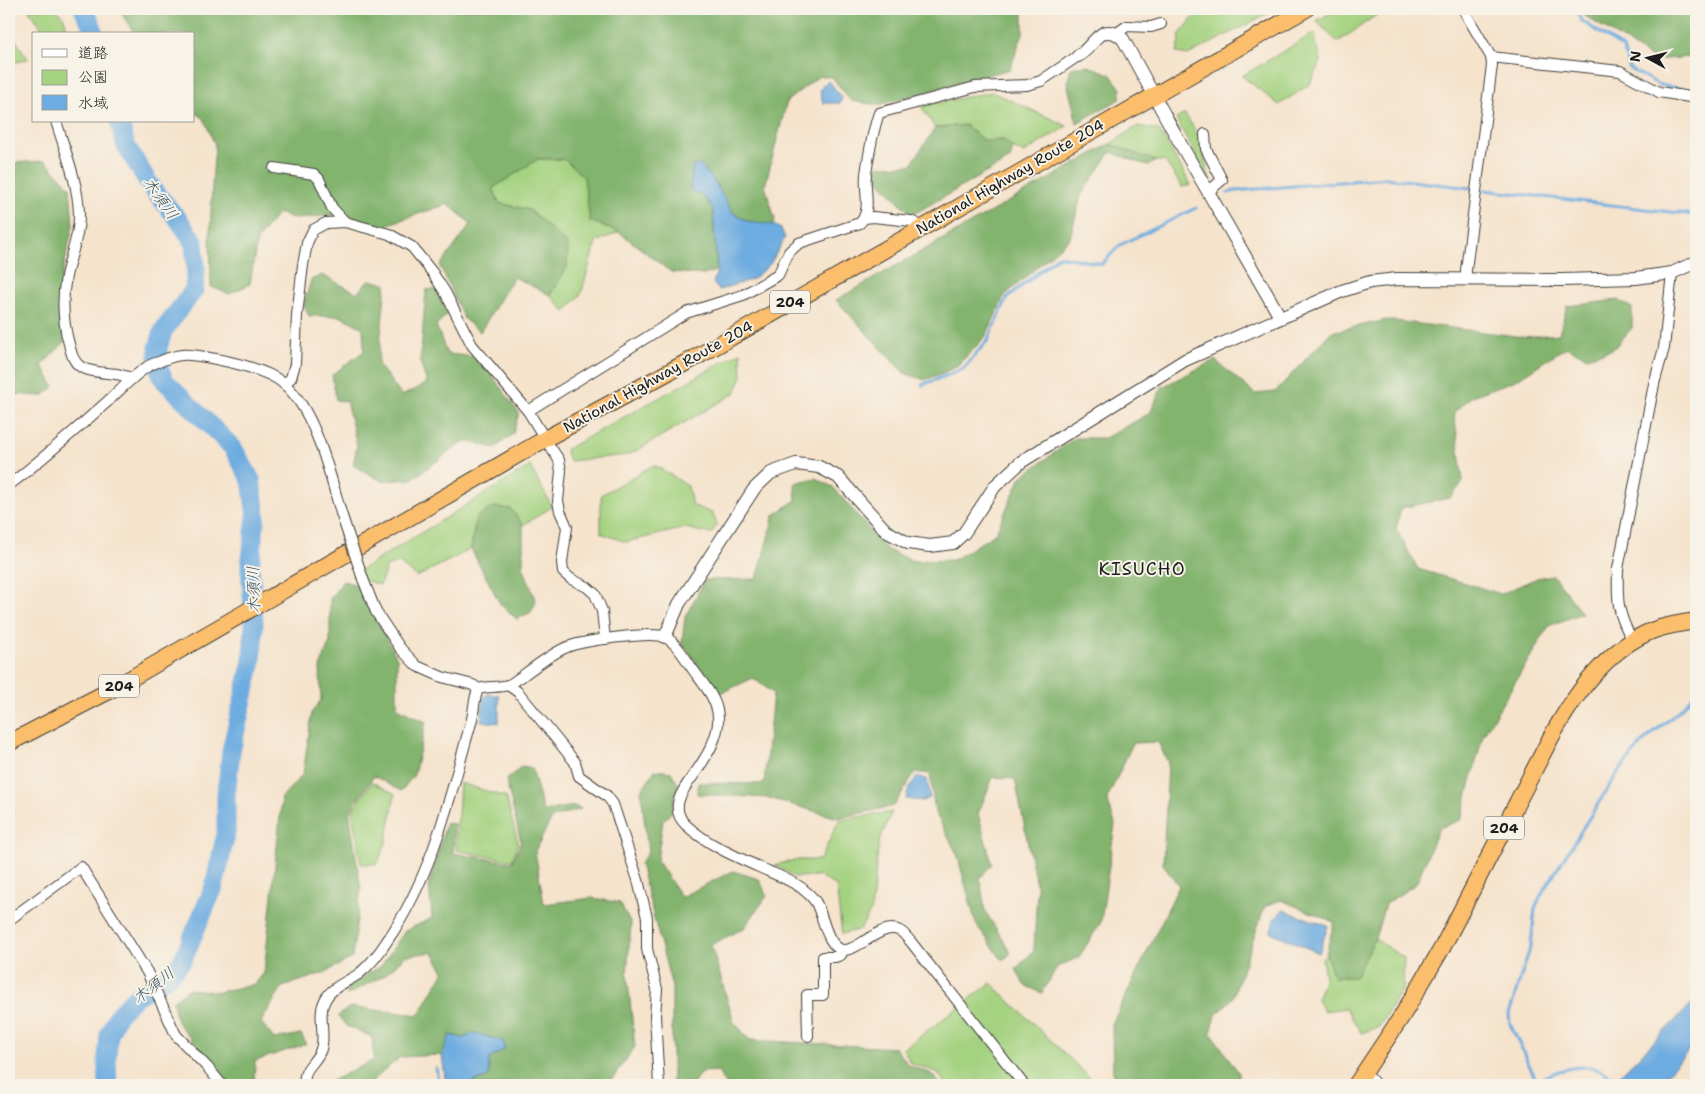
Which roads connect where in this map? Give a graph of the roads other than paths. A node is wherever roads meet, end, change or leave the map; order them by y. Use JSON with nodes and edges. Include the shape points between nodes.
{"nodes":[{"id":1,"x":1306,"y":9,"type":"edge"},
{"id":2,"x":1463,"y":9,"type":"edge"},
{"id":3,"x":1162,"y":24,"type":"dead end"},
{"id":4,"x":1117,"y":34,"type":"junction"},
{"id":5,"x":1078,"y":56,"type":"joint"},
{"id":6,"x":1491,"y":56,"type":"junction"},
{"id":7,"x":1154,"y":95,"type":"junction"},
{"id":8,"x":1696,"y":98,"type":"edge"},
{"id":9,"x":56,"y":122,"type":"edge"},
{"id":10,"x":1205,"y":134,"type":"dead end"},
{"id":11,"x":274,"y":168,"type":"dead end"},
{"id":12,"x":1208,"y":192,"type":"junction"},
{"id":13,"x":865,"y":218,"type":"junction"},
{"id":14,"x":345,"y":222,"type":"junction"},
{"id":15,"x":923,"y":227,"type":"junction"},
{"id":16,"x":1696,"y":262,"type":"edge"},
{"id":17,"x":1672,"y":273,"type":"junction"},
{"id":18,"x":1466,"y":280,"type":"junction"},
{"id":19,"x":1280,"y":317,"type":"junction"},
{"id":20,"x":132,"y":379,"type":"junction"},
{"id":21,"x":284,"y":384,"type":"junction"},
{"id":22,"x":528,"y":411,"type":"junction"},
{"id":23,"x":544,"y":439,"type":"junction"},
{"id":24,"x":9,"y":485,"type":"edge"},
{"id":25,"x":1696,"y":621,"type":"edge"},
{"id":26,"x":665,"y":637,"type":"junction"},
{"id":27,"x":605,"y":639,"type":"junction"},
{"id":28,"x":1633,"y":641,"type":"junction"},
{"id":29,"x":508,"y":685,"type":"junction"},
{"id":30,"x":478,"y":689,"type":"junction"},
{"id":31,"x":9,"y":743,"type":"edge"},
{"id":32,"x":9,"y":920,"type":"edge"},
{"id":33,"x":843,"y":950,"type":"junction"},
{"id":34,"x":808,"y":1036,"type":"dead end"},
{"id":35,"x":1366,"y":1081,"type":"edge"},
{"id":36,"x":222,"y":1085,"type":"edge"},
{"id":37,"x":305,"y":1085,"type":"edge"},
{"id":38,"x":659,"y":1085,"type":"edge"},
{"id":39,"x":1024,"y":1085,"type":"edge"}],
"edges":[{"from":1,"to":7,"type":"highway","name":"National Highway Route 204","number":"204"},
{"from":2,"to":6,"type":"street"},
{"from":3,"to":4,"type":"street","via":[[1128,26]]},
{"from":4,"to":5,"type":"street","via":[[1102,33],[1086,52]]},
{"from":4,"to":7,"type":"street","via":[[1123,39]]},
{"from":5,"to":13,"type":"street","via":[[1041,81],[975,87],[879,113],[866,177]]},
{"from":6,"to":8,"type":"street","via":[[1620,71],[1659,92]]},
{"from":6,"to":18,"type":"street"},
{"from":7,"to":12,"type":"street"},
{"from":7,"to":15,"type":"highway","name":"National Highway Route 204","number":"204"},
{"from":9,"to":20,"type":"street","via":[[74,177],[79,214],[64,300],[66,333],[73,358],[80,367]]},
{"from":10,"to":12,"type":"street","via":[[1206,149],[1222,180]]},
{"from":11,"to":14,"type":"street","via":[[314,174],[332,208]]},
{"from":12,"to":19,"type":"street"},
{"from":13,"to":15,"type":"street","via":[[873,216],[911,221]]},
{"from":13,"to":22,"type":"street","via":[[860,223],[799,243],[789,252],[778,275],[744,295],[686,313]]},
{"from":14,"to":21,"type":"street","via":[[326,223],[313,230],[307,243],[297,315],[295,364],[291,378]]},
{"from":14,"to":22,"type":"street","via":[[389,234],[412,247],[445,292],[472,345]]},
{"from":15,"to":23,"type":"highway","name":"National Highway Route 204","number":"204","via":[[700,355]]},
{"from":16,"to":17,"type":"street"},
{"from":17,"to":18,"type":"street","via":[[1636,278]]},
{"from":17,"to":28,"type":"street","via":[[1664,348],[1618,569],[1617,600],[1623,625]]},
{"from":18,"to":19,"type":"street","via":[[1370,282]]},
{"from":19,"to":26,"type":"street","via":[[1185,360],[1021,462],[995,486],[964,533],[953,542],[930,546],[908,543],[886,531],[838,477],[819,467],[796,464],[771,473],[754,489],[679,604]]},
{"from":20,"to":21,"type":"street","via":[[147,366],[172,356],[191,354],[260,372]]},
{"from":20,"to":24,"type":"street"},
{"from":21,"to":30,"type":"street","bridge":true,"via":[[307,413],[317,435],[376,612],[400,648],[417,666]]},
{"from":22,"to":23,"type":"street"},
{"from":23,"to":27,"type":"street","via":[[559,460],[562,471],[558,501],[567,527],[562,562],[564,572],[595,594],[602,611]]},
{"from":23,"to":31,"type":"highway","name":"National Highway Route 204","number":"204","via":[[227,624]]},
{"from":25,"to":28,"type":"highway","number":"204","via":[[1655,630]]},
{"from":26,"to":27,"type":"street","via":[[654,634]]},
{"from":26,"to":33,"type":"street","via":[[678,648],[711,694],[718,717],[712,746],[682,791],[677,805],[678,814],[685,824],[720,849],[803,889],[815,901],[831,940]]},
{"from":27,"to":29,"type":"street","via":[[565,647]]},
{"from":28,"to":35,"type":"highway","number":"204","via":[[1596,673],[1563,715],[1442,948]]},
{"from":29,"to":30,"type":"street"},
{"from":29,"to":38,"type":"street","via":[[518,692],[575,762],[579,776],[613,804],[647,918],[647,949],[658,988],[655,1016]]},
{"from":30,"to":37,"type":"street","via":[[459,764],[424,875],[375,958],[360,973],[332,990],[325,999],[322,1047],[306,1070]]},
{"from":32,"to":36,"type":"street","via":[[81,867],[147,972],[176,1035]]},
{"from":33,"to":34,"type":"street","via":[[841,955],[823,957],[824,995],[807,995]]},
{"from":33,"to":39,"type":"street","via":[[854,948],[880,932],[900,931]]}]}
